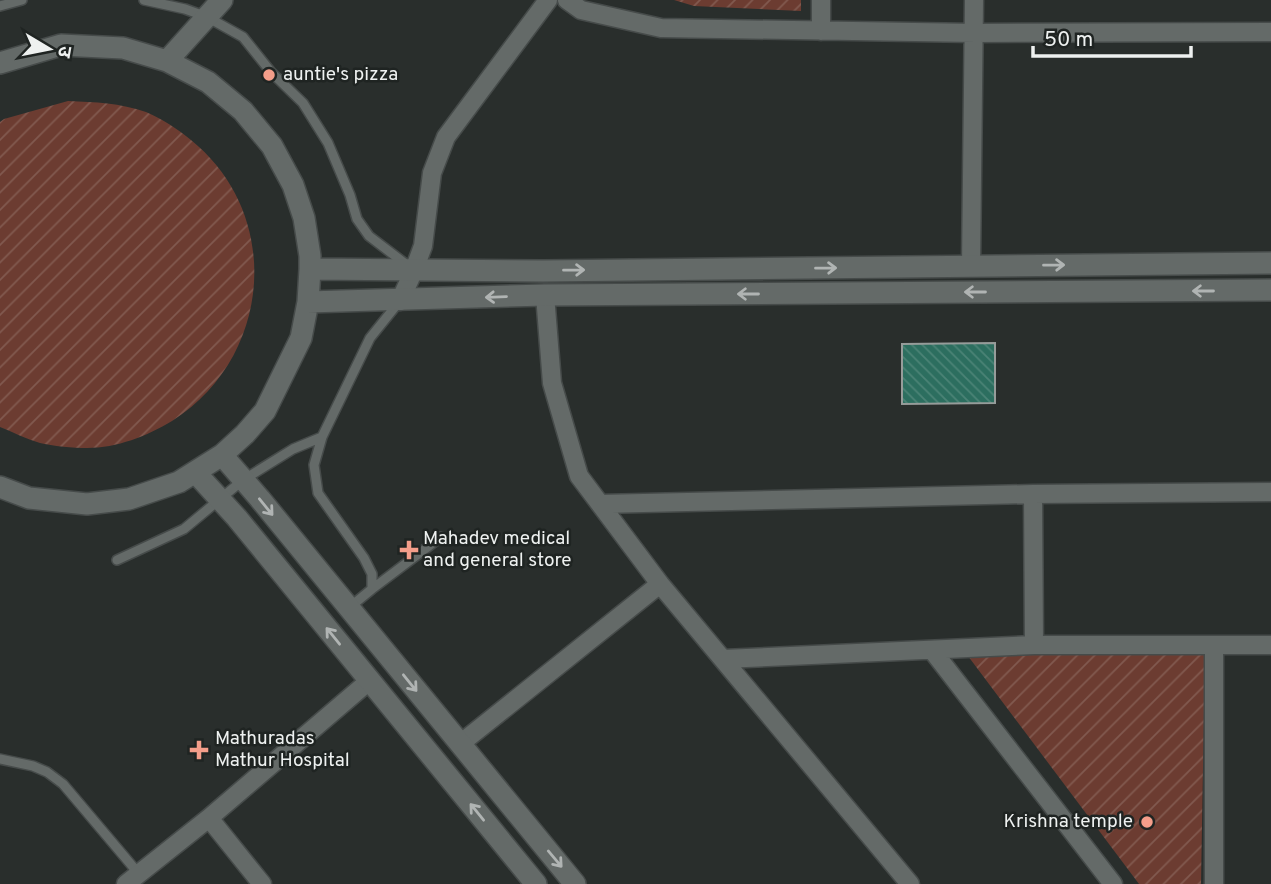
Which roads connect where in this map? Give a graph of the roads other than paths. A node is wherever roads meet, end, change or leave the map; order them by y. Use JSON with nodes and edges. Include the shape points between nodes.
{"nodes":[{"id":1,"x":22,"y":0,"type":"edge"},
{"id":2,"x":144,"y":0,"type":"edge"},
{"id":3,"x":222,"y":0,"type":"edge"},
{"id":4,"x":548,"y":0,"type":"edge"},
{"id":5,"x":566,"y":0,"type":"edge"},
{"id":6,"x":821,"y":0,"type":"edge"},
{"id":7,"x":974,"y":0,"type":"edge"},
{"id":8,"x":0,"y":6,"type":"edge"},
{"id":9,"x":208,"y":17,"type":"junction"},
{"id":10,"x":821,"y":31,"type":"junction"},
{"id":11,"x":1271,"y":32,"type":"edge"},
{"id":12,"x":975,"y":33,"type":"junction"},
{"id":13,"x":167,"y":61,"type":"junction"},
{"id":14,"x":0,"y":63,"type":"edge"},
{"id":15,"x":1271,"y":263,"type":"edge"},
{"id":16,"x":971,"y":266,"type":"junction"},
{"id":17,"x":310,"y":269,"type":"junction"},
{"id":18,"x":414,"y":270,"type":"junction"},
{"id":19,"x":1271,"y":290,"type":"edge"},
{"id":20,"x":545,"y":295,"type":"junction"},
{"id":21,"x":400,"y":301,"type":"junction"},
{"id":22,"x":308,"y":302,"type":"junction"},
{"id":23,"x":322,"y":437,"type":"junction"},
{"id":24,"x":222,"y":455,"type":"junction"},
{"id":25,"x":195,"y":472,"type":"junction"},
{"id":26,"x":243,"y":480,"type":"junction"},
{"id":27,"x":0,"y":487,"type":"edge"},
{"id":28,"x":1271,"y":492,"type":"edge"},
{"id":29,"x":1033,"y":494,"type":"junction"},
{"id":30,"x":220,"y":499,"type":"junction"},
{"id":31,"x":600,"y":504,"type":"junction"},
{"id":32,"x":441,"y":537,"type":"dead end"},
{"id":33,"x":117,"y":560,"type":"dead end"},
{"id":34,"x":660,"y":584,"type":"junction"},
{"id":35,"x":372,"y":589,"type":"junction"},
{"id":36,"x":349,"y":608,"type":"junction"},
{"id":37,"x":1034,"y":645,"type":"junction"},
{"id":38,"x":1214,"y":645,"type":"junction"},
{"id":39,"x":1271,"y":645,"type":"edge"},
{"id":40,"x":932,"y":650,"type":"junction"},
{"id":41,"x":723,"y":659,"type":"junction"},
{"id":42,"x":369,"y":681,"type":"junction"},
{"id":43,"x":460,"y":744,"type":"junction"},
{"id":44,"x":0,"y":760,"type":"edge"},
{"id":45,"x":209,"y":818,"type":"junction"},
{"id":46,"x":133,"y":879,"type":"edge"},
{"id":47,"x":262,"y":884,"type":"edge"},
{"id":48,"x":536,"y":884,"type":"edge"},
{"id":49,"x":575,"y":884,"type":"edge"},
{"id":50,"x":910,"y":884,"type":"edge"},
{"id":51,"x":1113,"y":884,"type":"edge"},
{"id":52,"x":1214,"y":884,"type":"edge"}],
"edges":[{"from":1,"to":8,"type":"lane"},
{"from":2,"to":9,"type":"lane"},
{"from":3,"to":9,"type":"street"},
{"from":4,"to":18,"type":"street","via":[[446,136],[432,173],[423,246]]},
{"from":5,"to":10,"type":"street","via":[[581,10],[661,28]]},
{"from":6,"to":10,"type":"street"},
{"from":7,"to":12,"type":"street"},
{"from":9,"to":13,"type":"street"},
{"from":9,"to":18,"type":"lane","via":[[243,37],[303,103],[328,143],[357,219],[369,236]]},
{"from":10,"to":12,"type":"street"},
{"from":11,"to":12,"type":"street"},
{"from":12,"to":16,"type":"street"},
{"from":13,"to":14,"type":"street","via":[[123,48],[61,45]]},
{"from":13,"to":17,"type":"street","via":[[217,89],[272,146],[304,218]]},
{"from":16,"to":15,"type":"street","one_way":true},
{"from":18,"to":16,"type":"street","one_way":true},
{"from":17,"to":18,"type":"street"},
{"from":17,"to":22,"type":"street"},
{"from":18,"to":21,"type":"street"},
{"from":19,"to":20,"type":"street","one_way":true},
{"from":20,"to":21,"type":"street","one_way":true},
{"from":20,"to":31,"type":"street","via":[[552,383],[579,476]]},
{"from":21,"to":22,"type":"street"},
{"from":21,"to":23,"type":"lane","via":[[370,338]]},
{"from":22,"to":24,"type":"street","via":[[301,338],[265,411]]},
{"from":23,"to":26,"type":"lane"},
{"from":23,"to":35,"type":"lane","via":[[314,465],[318,493],[365,558]]},
{"from":24,"to":25,"type":"street"},
{"from":24,"to":26,"type":"street"},
{"from":25,"to":27,"type":"street","via":[[129,499],[87,504],[29,498]]},
{"from":25,"to":30,"type":"street"},
{"from":26,"to":30,"type":"lane"},
{"from":26,"to":36,"type":"street","one_way":true},
{"from":28,"to":29,"type":"street"},
{"from":29,"to":31,"type":"street"},
{"from":29,"to":37,"type":"street"},
{"from":30,"to":33,"type":"lane","via":[[184,528]]},
{"from":42,"to":30,"type":"street","one_way":true},
{"from":31,"to":34,"type":"street"},
{"from":32,"to":35,"type":"lane"},
{"from":34,"to":41,"type":"street"},
{"from":34,"to":43,"type":"street"},
{"from":35,"to":36,"type":"lane"},
{"from":36,"to":43,"type":"street","one_way":true},
{"from":37,"to":38,"type":"street"},
{"from":37,"to":40,"type":"street"},
{"from":38,"to":39,"type":"street"},
{"from":38,"to":52,"type":"street"},
{"from":40,"to":41,"type":"street"},
{"from":40,"to":51,"type":"street"},
{"from":41,"to":50,"type":"street"},
{"from":42,"to":45,"type":"street"},
{"from":48,"to":42,"type":"street","one_way":true},
{"from":43,"to":49,"type":"street","one_way":true},
{"from":44,"to":46,"type":"lane","via":[[33,766],[63,784]]},
{"from":45,"to":46,"type":"street"},
{"from":45,"to":47,"type":"street"}]}
